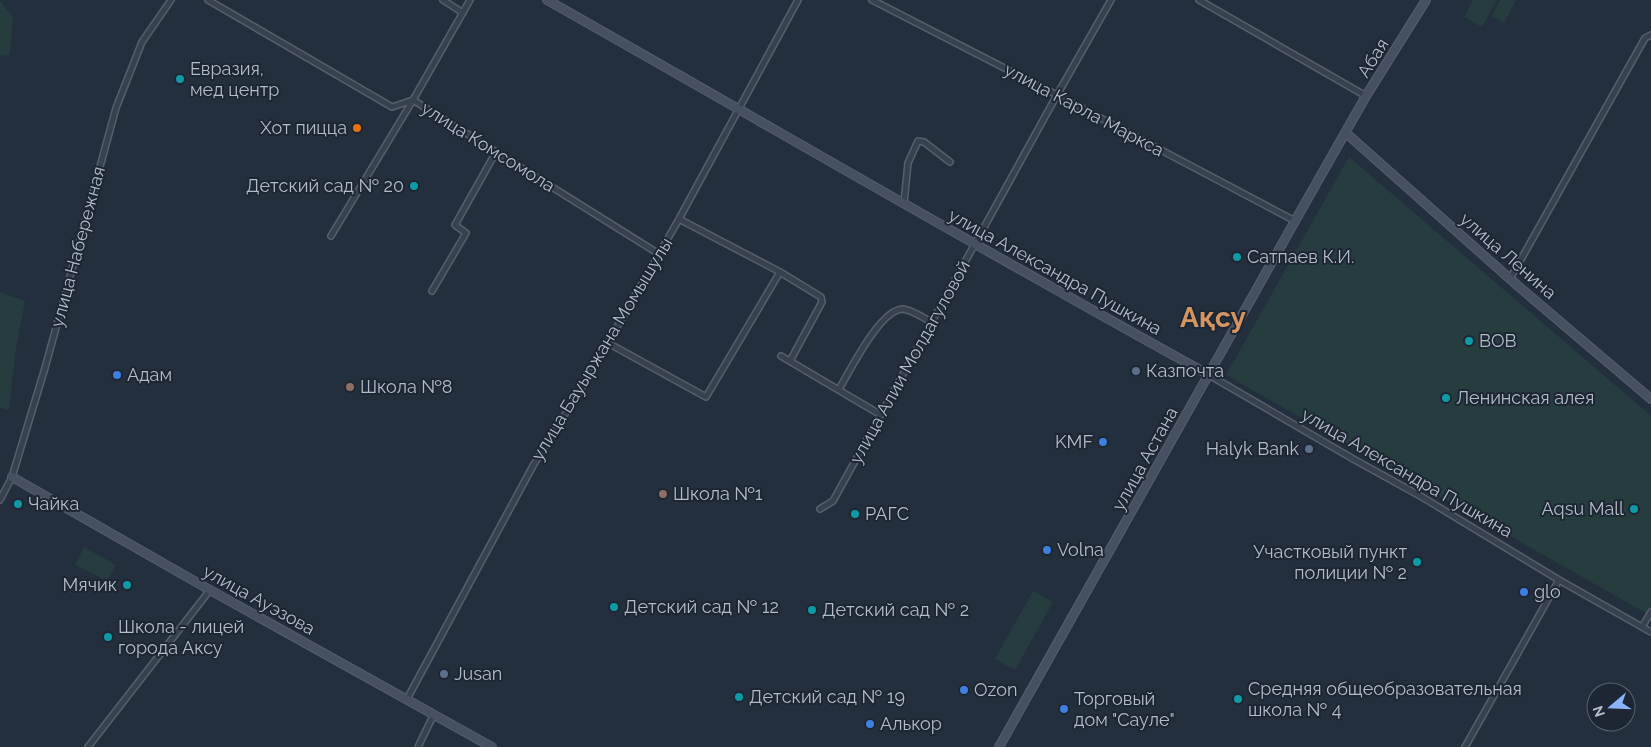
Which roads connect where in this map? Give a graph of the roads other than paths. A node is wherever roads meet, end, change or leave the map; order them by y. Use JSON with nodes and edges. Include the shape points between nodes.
{"nodes":[{"id":1,"x":171,"y":0,"type":"edge"},
{"id":2,"x":208,"y":0,"type":"edge"},
{"id":3,"x":443,"y":0,"type":"edge"},
{"id":4,"x":470,"y":0,"type":"edge"},
{"id":5,"x":547,"y":0,"type":"edge"},
{"id":6,"x":798,"y":0,"type":"edge"},
{"id":7,"x":872,"y":0,"type":"edge"},
{"id":8,"x":1111,"y":0,"type":"edge"},
{"id":9,"x":1198,"y":0,"type":"edge"},
{"id":10,"x":1426,"y":0,"type":"edge"},
{"id":11,"x":464,"y":13,"type":"junction"},
{"id":12,"x":1651,"y":35,"type":"edge"},
{"id":13,"x":1057,"y":95,"type":"junction"},
{"id":14,"x":1366,"y":96,"type":"junction"},
{"id":15,"x":413,"y":100,"type":"junction"},
{"id":16,"x":740,"y":109,"type":"junction"},
{"id":17,"x":1346,"y":133,"type":"junction"},
{"id":18,"x":496,"y":152,"type":"junction"},
{"id":19,"x":950,"y":162,"type":"dead end"},
{"id":20,"x":904,"y":203,"type":"junction"},
{"id":21,"x":679,"y":219,"type":"junction"},
{"id":22,"x":1295,"y":221,"type":"junction"},
{"id":23,"x":331,"y":236,"type":"dead end"},
{"id":24,"x":974,"y":245,"type":"junction"},
{"id":25,"x":659,"y":254,"type":"junction"},
{"id":26,"x":780,"y":272,"type":"junction"},
{"id":27,"x":1510,"y":279,"type":"junction"},
{"id":28,"x":432,"y":291,"type":"dead end"},
{"id":29,"x":931,"y":322,"type":"junction"},
{"id":30,"x":608,"y":343,"type":"junction"},
{"id":31,"x":782,"y":356,"type":"dead end"},
{"id":32,"x":790,"y":361,"type":"junction"},
{"id":33,"x":1209,"y":375,"type":"junction"},
{"id":34,"x":839,"y":389,"type":"junction"},
{"id":35,"x":1651,"y":399,"type":"edge"},
{"id":36,"x":881,"y":414,"type":"junction"},
{"id":37,"x":12,"y":477,"type":"junction"},
{"id":38,"x":0,"y":500,"type":"edge"},
{"id":39,"x":820,"y":508,"type":"dead end"},
{"id":40,"x":1559,"y":580,"type":"junction"},
{"id":41,"x":210,"y":590,"type":"junction"},
{"id":42,"x":1651,"y":612,"type":"edge"},
{"id":43,"x":1642,"y":627,"type":"junction"},
{"id":44,"x":1651,"y":632,"type":"edge"},
{"id":45,"x":407,"y":699,"type":"junction"},
{"id":46,"x":434,"y":714,"type":"junction"},
{"id":47,"x":88,"y":747,"type":"edge"},
{"id":48,"x":418,"y":747,"type":"edge"},
{"id":49,"x":492,"y":747,"type":"edge"},
{"id":50,"x":999,"y":747,"type":"edge"},
{"id":51,"x":1465,"y":747,"type":"edge"}],
"edges":[{"from":1,"to":37,"type":"street","name":"улица Набережная","via":[[142,42],[116,108]]},
{"from":2,"to":15,"type":"street","name":"улица Комсомола","via":[[392,107]]},
{"from":3,"to":11,"type":"street"},
{"from":4,"to":11,"type":"street"},
{"from":5,"to":16,"type":"street","name":"улица Александра Пушкина"},
{"from":6,"to":16,"type":"street","name":"улица Бауыржана Момышулы"},
{"from":7,"to":13,"type":"street","name":"улица Карла Маркса"},
{"from":8,"to":13,"type":"street","name":"улица Алии Молдагуловой"},
{"from":9,"to":14,"type":"street"},
{"from":10,"to":14,"type":"street","name":"Абая"},
{"from":11,"to":15,"type":"street"},
{"from":12,"to":27,"type":"street","via":[[1645,38]]},
{"from":13,"to":22,"type":"street","name":"улица Карла Маркса"},
{"from":13,"to":24,"type":"street","name":"улица Алии Молдагуловой"},
{"from":14,"to":17,"type":"street","name":"Абая"},
{"from":15,"to":18,"type":"street","name":"улица Комсомола"},
{"from":15,"to":23,"type":"street"},
{"from":16,"to":20,"type":"street","name":"улица Александра Пушкина"},
{"from":16,"to":21,"type":"street","name":"улица Бауыржана Момышулы"},
{"from":17,"to":22,"type":"street","name":"улица Астана"},
{"from":17,"to":27,"type":"street","name":"улица Ленина"},
{"from":18,"to":25,"type":"street","name":"улица Комсомола"},
{"from":18,"to":28,"type":"street","via":[[455,225],[466,233]]},
{"from":19,"to":20,"type":"street","via":[[918,141],[908,163]]},
{"from":20,"to":24,"type":"street","name":"улица Александра Пушкина"},
{"from":21,"to":25,"type":"street","name":"улица Бауыржана Момышулы"},
{"from":21,"to":26,"type":"street"},
{"from":22,"to":33,"type":"street","name":"улица Астана"},
{"from":24,"to":29,"type":"street","name":"улица Алии Молдагуловой"},
{"from":24,"to":33,"type":"street","name":"улица Александра Пушкина"},
{"from":25,"to":30,"type":"street","name":"улица Бауыржана Момышулы"},
{"from":26,"to":30,"type":"street","via":[[706,397]]},
{"from":26,"to":32,"type":"street","via":[[821,297],[822,302]]},
{"from":27,"to":35,"type":"street","name":"улица Ленина"},
{"from":29,"to":34,"type":"street","via":[[905,309],[884,319]]},
{"from":29,"to":36,"type":"street","name":"улица Алии Молдагуловой"},
{"from":30,"to":45,"type":"street","name":"улица Бауыржана Момышулы","via":[[534,464]]},
{"from":31,"to":32,"type":"street"},
{"from":32,"to":34,"type":"street"},
{"from":33,"to":40,"type":"street","name":"улица Александра Пушкина"},
{"from":33,"to":50,"type":"street","name":"улица Астана"},
{"from":34,"to":36,"type":"street"},
{"from":36,"to":39,"type":"street","name":"улица Алии Молдагуловой","via":[[834,502]]},
{"from":37,"to":38,"type":"street","name":"улица Набережная"},
{"from":37,"to":41,"type":"street","name":"улица Ауэзова"},
{"from":40,"to":43,"type":"street","name":"улица Александра Пушкина"},
{"from":40,"to":51,"type":"street"},
{"from":41,"to":45,"type":"street","name":"улица Ауэзова"},
{"from":41,"to":47,"type":"street"},
{"from":42,"to":43,"type":"street"},
{"from":43,"to":44,"type":"street","name":"улица Александра Пушкина"},
{"from":45,"to":46,"type":"street","name":"улица Ауэзова"},
{"from":46,"to":48,"type":"street"},
{"from":46,"to":49,"type":"street","name":"улица Ауэзова"}]}
